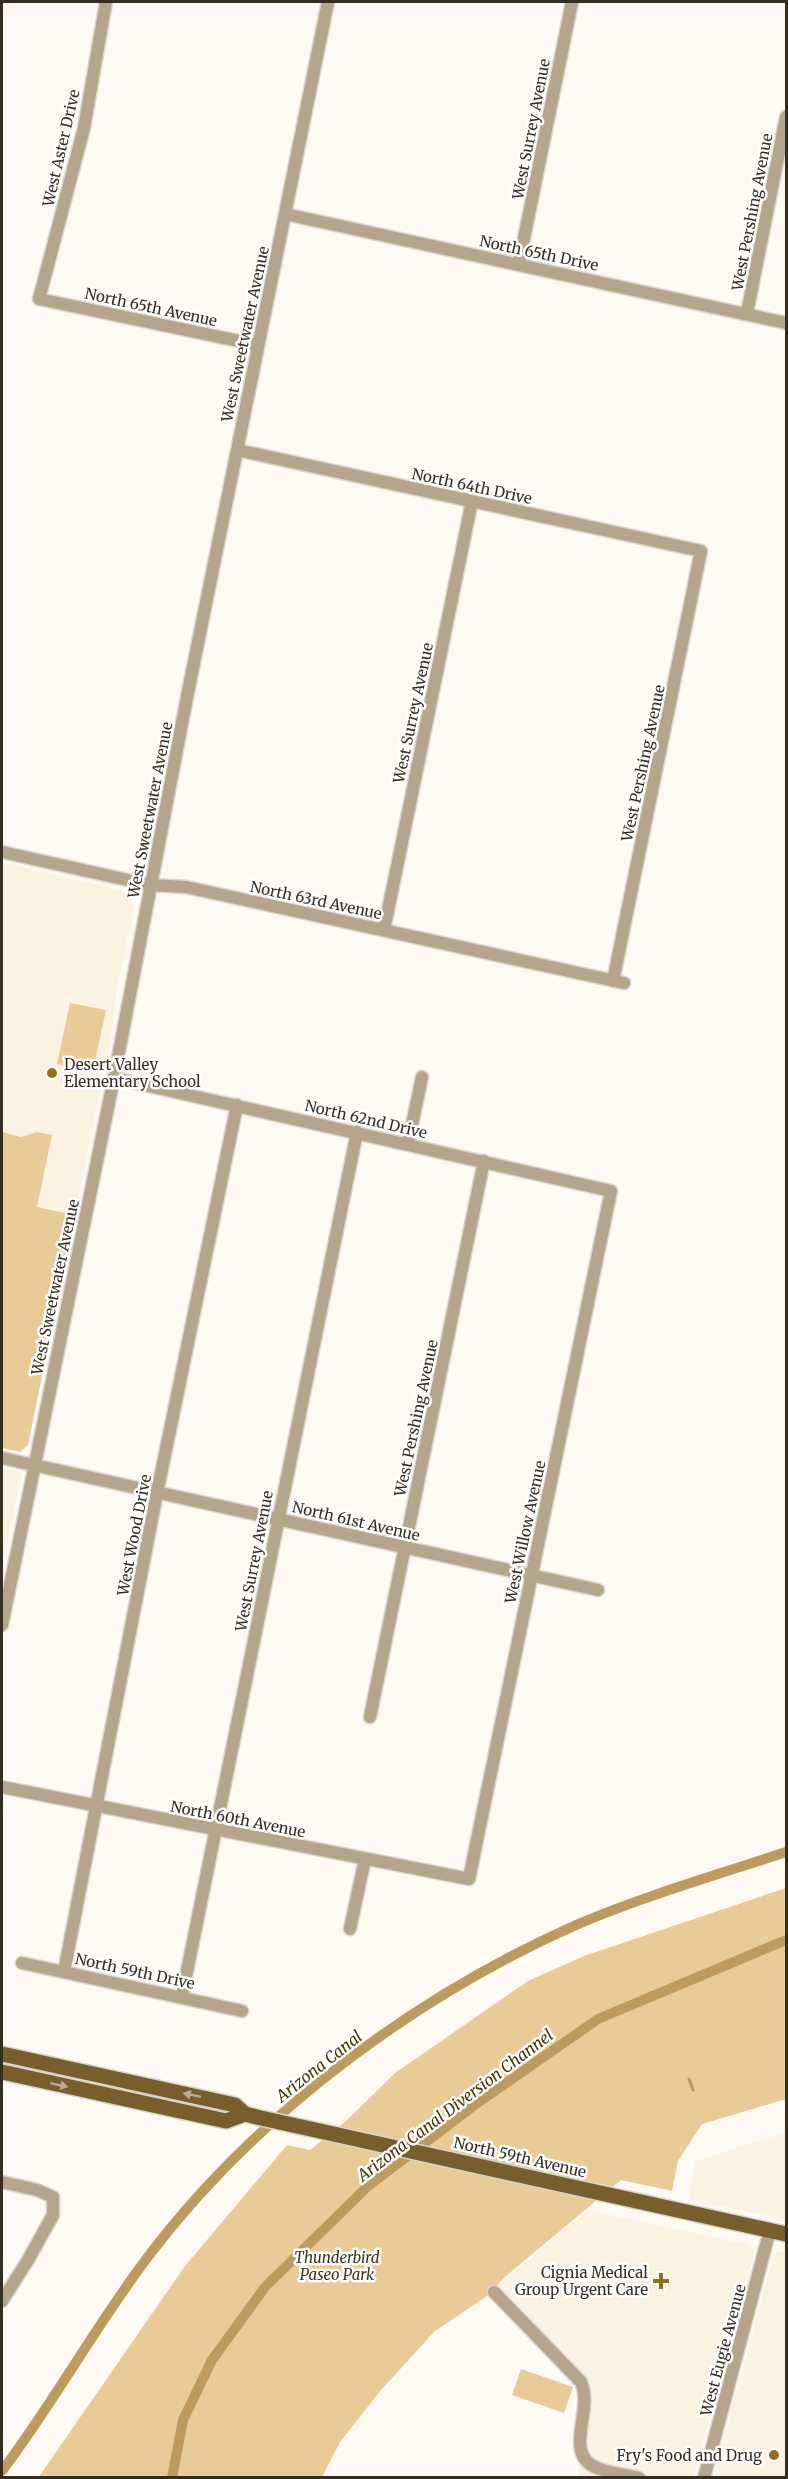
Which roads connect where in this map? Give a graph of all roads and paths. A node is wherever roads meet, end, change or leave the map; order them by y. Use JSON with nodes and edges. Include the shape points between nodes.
{"nodes":[{"id":1,"x":106,"y":2,"type":"edge"},
{"id":2,"x":328,"y":2,"type":"edge"},
{"id":3,"x":572,"y":2,"type":"edge"},
{"id":4,"x":786,"y":117,"type":"edge"},
{"id":5,"x":285,"y":214,"type":"junction"},
{"id":6,"x":519,"y":263,"type":"junction"},
{"id":7,"x":39,"y":299,"type":"joint"},
{"id":8,"x":747,"y":314,"type":"junction"},
{"id":9,"x":786,"y":322,"type":"edge"},
{"id":10,"x":258,"y":345,"type":"junction"},
{"id":11,"x":237,"y":450,"type":"junction"},
{"id":12,"x":472,"y":501,"type":"junction"},
{"id":13,"x":701,"y":551,"type":"joint"},
{"id":14,"x":2,"y":852,"type":"edge"},
{"id":15,"x":150,"y":885,"type":"junction"},
{"id":16,"x":384,"y":930,"type":"junction"},
{"id":17,"x":619,"y":982,"type":"joint"},
{"id":18,"x":422,"y":1077,"type":"dead end"},
{"id":19,"x":114,"y":1078,"type":"junction"},
{"id":20,"x":237,"y":1104,"type":"junction"},
{"id":21,"x":357,"y":1132,"type":"junction"},
{"id":22,"x":408,"y":1144,"type":"junction"},
{"id":23,"x":484,"y":1161,"type":"junction"},
{"id":24,"x":611,"y":1191,"type":"joint"},
{"id":25,"x":2,"y":1458,"type":"edge"},
{"id":26,"x":34,"y":1466,"type":"junction"},
{"id":27,"x":157,"y":1492,"type":"junction"},
{"id":28,"x":278,"y":1519,"type":"junction"},
{"id":29,"x":405,"y":1547,"type":"junction"},
{"id":30,"x":532,"y":1575,"type":"junction"},
{"id":31,"x":598,"y":1590,"type":"dead end"},
{"id":32,"x":2,"y":1625,"type":"edge"},
{"id":33,"x":370,"y":1717,"type":"dead end"},
{"id":34,"x":2,"y":1787,"type":"edge"},
{"id":35,"x":96,"y":1806,"type":"junction"},
{"id":36,"x":215,"y":1830,"type":"junction"},
{"id":37,"x":365,"y":1859,"type":"junction"},
{"id":38,"x":469,"y":1879,"type":"joint"},
{"id":39,"x":350,"y":1929,"type":"dead end"},
{"id":40,"x":22,"y":1963,"type":"dead end"},
{"id":41,"x":64,"y":1972,"type":"junction"},
{"id":42,"x":182,"y":1996,"type":"junction"},
{"id":43,"x":242,"y":2010,"type":"dead end"},
{"id":44,"x":2,"y":2054,"type":"edge"},
{"id":45,"x":2,"y":2072,"type":"edge"},
{"id":46,"x":245,"y":2114,"type":"junction"},
{"id":47,"x":2,"y":2182,"type":"edge"},
{"id":48,"x":770,"y":2230,"type":"junction"},
{"id":49,"x":786,"y":2234,"type":"edge"},
{"id":50,"x":494,"y":2292,"type":"dead end"},
{"id":51,"x":2,"y":2301,"type":"edge"},
{"id":52,"x":639,"y":2478,"type":"edge"},
{"id":53,"x":704,"y":2478,"type":"edge"}],
"edges":[{"from":1,"to":7,"type":"street","name":"West Aster Drive","via":[[84,128]]},
{"from":2,"to":5,"type":"street","name":"West Sweetwater Avenue"},
{"from":3,"to":6,"type":"street","name":"West Surrey Avenue"},
{"from":4,"to":8,"type":"street","name":"West Pershing Avenue"},
{"from":5,"to":6,"type":"street","name":"North 65th Drive"},
{"from":5,"to":10,"type":"street","name":"West Sweetwater Avenue"},
{"from":6,"to":8,"type":"street","name":"North 65th Drive"},
{"from":7,"to":10,"type":"street","name":"North 65th Avenue"},
{"from":8,"to":9,"type":"street","name":"North 65th Drive"},
{"from":10,"to":11,"type":"street","name":"West Sweetwater Avenue"},
{"from":11,"to":12,"type":"street","name":"North 64th Drive"},
{"from":11,"to":15,"type":"street","name":"West Sweetwater Avenue"},
{"from":12,"to":13,"type":"street","name":"North 64th Drive"},
{"from":12,"to":16,"type":"street","name":"West Surrey Avenue"},
{"from":13,"to":17,"type":"street","name":"West Pershing Avenue"},
{"from":14,"to":15,"type":"street","name":"North 63rd Avenue"},
{"from":15,"to":16,"type":"street","name":"North 63rd Avenue","via":[[186,887]]},
{"from":15,"to":19,"type":"street","name":"West Sweetwater Avenue"},
{"from":16,"to":17,"type":"street","name":"North 63rd Avenue"},
{"from":18,"to":22,"type":"street"},
{"from":19,"to":20,"type":"street","name":"North 62nd Drive"},
{"from":19,"to":26,"type":"street","name":"West Sweetwater Avenue"},
{"from":20,"to":21,"type":"street","name":"North 62nd Drive"},
{"from":20,"to":27,"type":"street","name":"West Wood Drive"},
{"from":21,"to":22,"type":"street","name":"North 62nd Drive"},
{"from":21,"to":28,"type":"street","name":"West Surrey Avenue"},
{"from":22,"to":23,"type":"street","name":"North 62nd Drive"},
{"from":23,"to":24,"type":"street","name":"North 62nd Drive"},
{"from":23,"to":29,"type":"street","name":"West Pershing Avenue"},
{"from":24,"to":30,"type":"street","name":"West Willow Avenue"},
{"from":25,"to":26,"type":"street","name":"North 61st Avenue"},
{"from":26,"to":27,"type":"street","name":"North 61st Avenue"},
{"from":26,"to":32,"type":"street","name":"West Sweetwater Avenue"},
{"from":27,"to":28,"type":"street","name":"North 61st Avenue"},
{"from":27,"to":35,"type":"street","name":"West Wood Drive"},
{"from":28,"to":29,"type":"street","name":"North 61st Avenue"},
{"from":28,"to":36,"type":"street","name":"West Surrey Avenue"},
{"from":29,"to":30,"type":"street","name":"North 61st Avenue"},
{"from":29,"to":33,"type":"street","name":"West Pershing Avenue"},
{"from":30,"to":31,"type":"street","name":"North 61st Avenue"},
{"from":30,"to":38,"type":"street","name":"West Willow Avenue"},
{"from":34,"to":35,"type":"street","name":"North 60th Avenue"},
{"from":35,"to":36,"type":"street","name":"North 60th Avenue"},
{"from":35,"to":41,"type":"street","name":"West Wood Drive"},
{"from":36,"to":37,"type":"street","name":"North 60th Avenue"},
{"from":36,"to":42,"type":"street","name":"West Surrey Avenue"},
{"from":37,"to":38,"type":"street","name":"North 60th Avenue"},
{"from":37,"to":39,"type":"street"},
{"from":40,"to":41,"type":"street","name":"North 59th Drive"},
{"from":41,"to":42,"type":"street","name":"North 59th Drive"},
{"from":42,"to":43,"type":"street","name":"North 59th Drive"},
{"from":46,"to":44,"type":"main road","name":"North 59th Avenue","one_way":true,"via":[[235,2105]]},
{"from":45,"to":46,"type":"main road","name":"North 59th Avenue","one_way":true,"via":[[226,2121]]},
{"from":46,"to":48,"type":"main road","name":"North 59th Avenue"},
{"from":47,"to":51,"type":"street","via":[[53,2197],[53,2215]]},
{"from":48,"to":49,"type":"main road","name":"North 59th Avenue"},
{"from":48,"to":53,"type":"street","name":"West Eugie Avenue"},
{"from":50,"to":52,"type":"street","via":[[581,2382],[586,2402],[579,2443],[588,2462],[603,2470]]}]}
